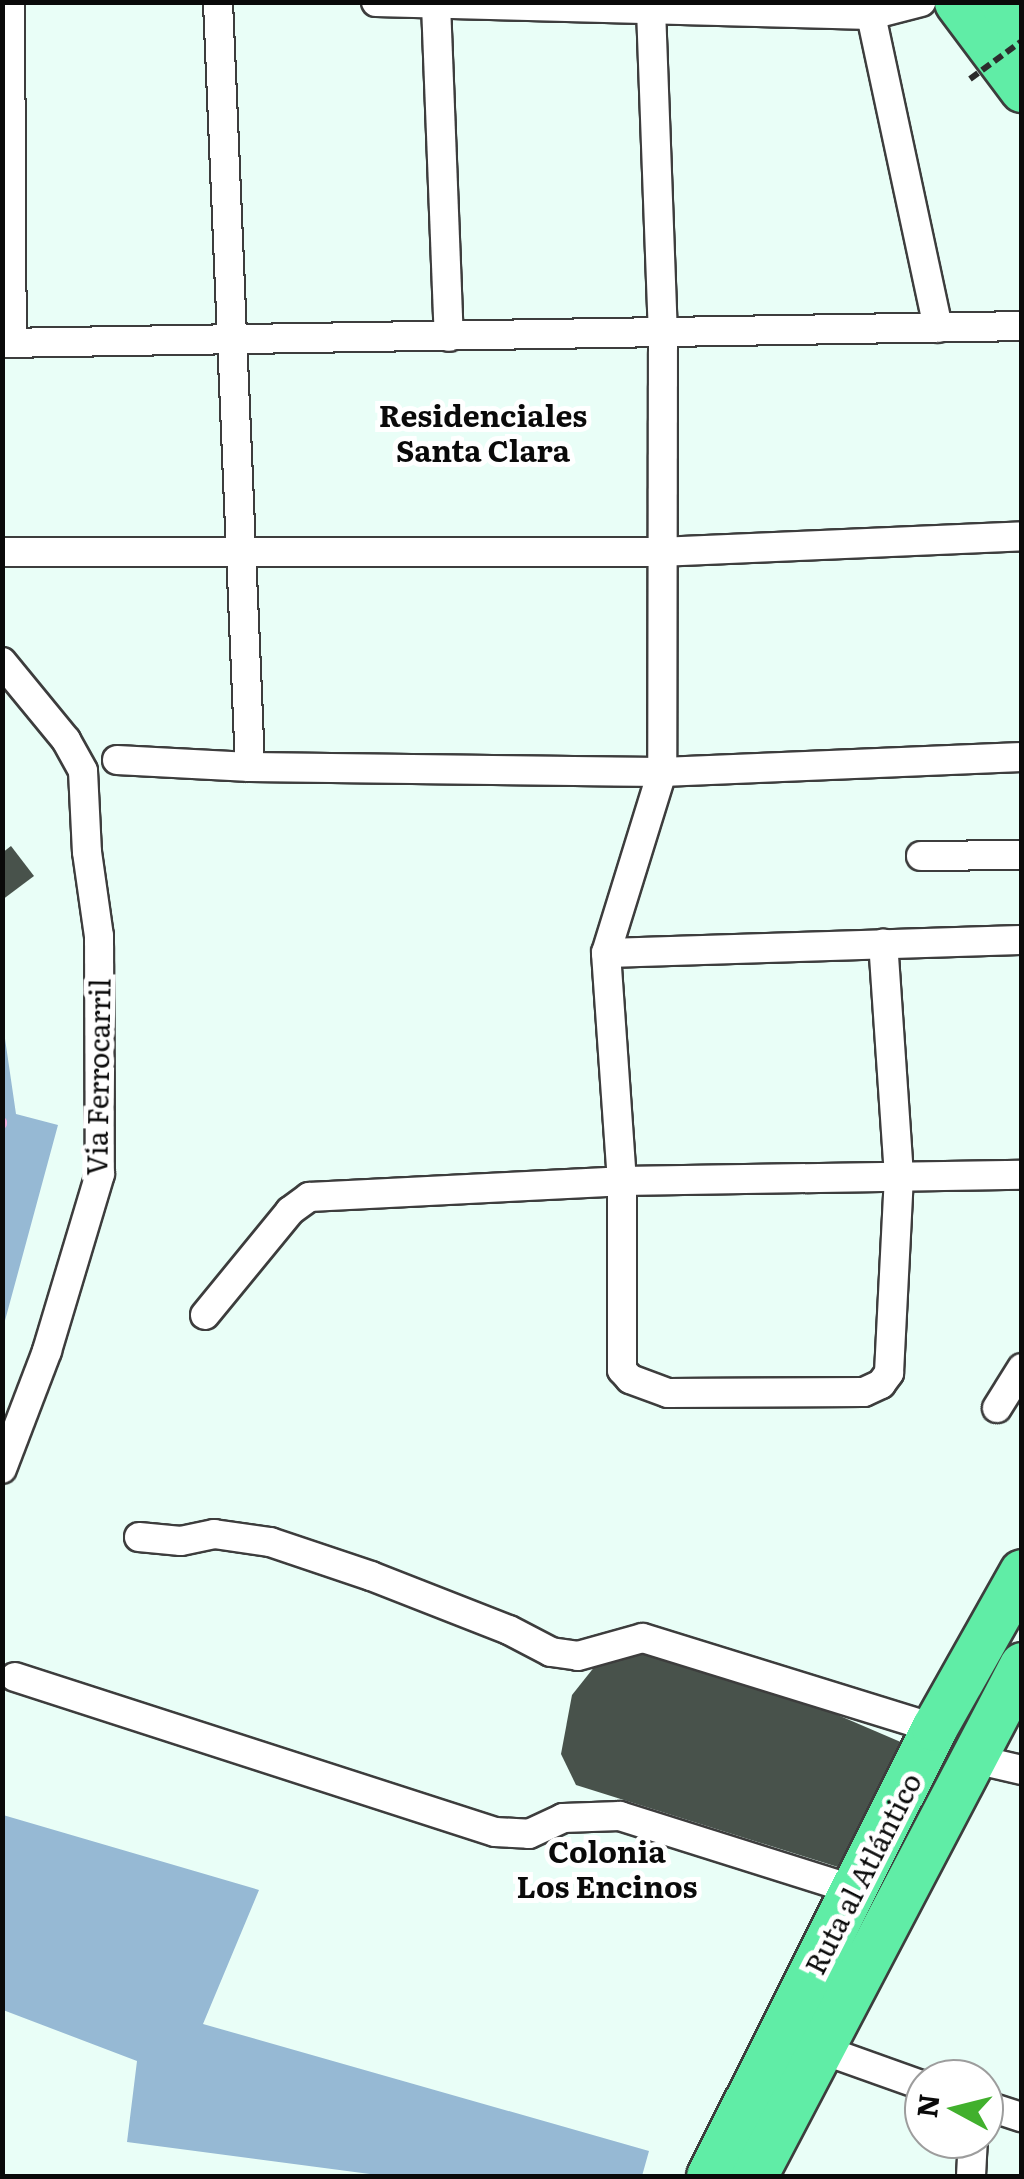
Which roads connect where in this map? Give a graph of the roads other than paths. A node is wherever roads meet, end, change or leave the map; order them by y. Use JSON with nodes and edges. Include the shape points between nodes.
{"nodes":[{"id":1,"x":10,"y":2,"type":"edge"},
{"id":2,"x":218,"y":2,"type":"edge"},
{"id":3,"x":376,"y":2,"type":"edge"},
{"id":4,"x":921,"y":2,"type":"edge"},
{"id":5,"x":956,"y":2,"type":"edge"},
{"id":6,"x":1002,"y":2,"type":"edge"},
{"id":7,"x":436,"y":4,"type":"edge"},
{"id":8,"x":652,"y":9,"type":"junction"},
{"id":9,"x":871,"y":15,"type":"junction"},
{"id":10,"x":1022,"y":30,"type":"edge"},
{"id":11,"x":1022,"y":88,"type":"edge"},
{"id":12,"x":1022,"y":326,"type":"edge"},
{"id":13,"x":938,"y":328,"type":"junction"},
{"id":14,"x":663,"y":334,"type":"junction"},
{"id":15,"x":449,"y":337,"type":"junction"},
{"id":16,"x":232,"y":340,"type":"junction"},
{"id":17,"x":7,"y":343,"type":"edge"},
{"id":18,"x":1022,"y":536,"type":"edge"},
{"id":19,"x":2,"y":552,"type":"edge"},
{"id":20,"x":661,"y":552,"type":"junction"},
{"id":21,"x":241,"y":554,"type":"junction"},
{"id":22,"x":2,"y":662,"type":"edge"},
{"id":23,"x":1022,"y":757,"type":"edge"},
{"id":24,"x":117,"y":760,"type":"dead end"},
{"id":25,"x":250,"y":767,"type":"junction"},
{"id":26,"x":662,"y":772,"type":"junction"},
{"id":27,"x":1022,"y":855,"type":"edge"},
{"id":28,"x":921,"y":856,"type":"dead end"},
{"id":29,"x":1022,"y":940,"type":"edge"},
{"id":30,"x":883,"y":944,"type":"junction"},
{"id":31,"x":606,"y":953,"type":"junction"},
{"id":32,"x":1022,"y":1175,"type":"edge"},
{"id":33,"x":899,"y":1176,"type":"junction"},
{"id":34,"x":622,"y":1181,"type":"junction"},
{"id":35,"x":205,"y":1315,"type":"dead end"},
{"id":36,"x":1022,"y":1368,"type":"edge"},
{"id":37,"x":997,"y":1408,"type":"dead end"},
{"id":38,"x":2,"y":1469,"type":"edge"},
{"id":39,"x":139,"y":1537,"type":"dead end"},
{"id":40,"x":1022,"y":1572,"type":"edge"},
{"id":41,"x":1022,"y":1665,"type":"edge"},
{"id":42,"x":15,"y":1677,"type":"dead end"},
{"id":43,"x":934,"y":1728,"type":"junction"},
{"id":44,"x":970,"y":1758,"type":"junction"},
{"id":45,"x":1022,"y":1770,"type":"edge"},
{"id":46,"x":854,"y":1890,"type":"junction"},
{"id":47,"x":823,"y":2050,"type":"junction"},
{"id":48,"x":904,"y":2079,"type":"edge"},
{"id":49,"x":708,"y":2176,"type":"edge"},
{"id":50,"x":754,"y":2176,"type":"edge"}],
"edges":[{"from":1,"to":17,"type":"street"},
{"from":2,"to":16,"type":"street"},
{"from":3,"to":7,"type":"street"},
{"from":4,"to":9,"type":"street"},
{"from":5,"to":11,"type":"highway"},
{"from":6,"to":10,"type":"highway"},
{"from":7,"to":8,"type":"street"},
{"from":7,"to":15,"type":"street"},
{"from":8,"to":9,"type":"street"},
{"from":8,"to":14,"type":"street"},
{"from":9,"to":13,"type":"street"},
{"from":12,"to":13,"type":"street"},
{"from":13,"to":14,"type":"street"},
{"from":14,"to":15,"type":"street"},
{"from":14,"to":20,"type":"street"},
{"from":15,"to":16,"type":"street"},
{"from":16,"to":17,"type":"street"},
{"from":16,"to":21,"type":"street"},
{"from":18,"to":20,"type":"street"},
{"from":19,"to":21,"type":"street"},
{"from":20,"to":21,"type":"street"},
{"from":20,"to":26,"type":"street"},
{"from":21,"to":25,"type":"street"},
{"from":22,"to":38,"type":"street","name":"Via Ferrocarril","via":[[83,771],[99,936],[100,1174],[47,1351]]},
{"from":23,"to":26,"type":"street"},
{"from":24,"to":25,"type":"street"},
{"from":25,"to":26,"type":"street"},
{"from":26,"to":31,"type":"street"},
{"from":27,"to":28,"type":"street"},
{"from":29,"to":30,"type":"street"},
{"from":30,"to":31,"type":"street"},
{"from":30,"to":33,"type":"street"},
{"from":31,"to":34,"type":"street"},
{"from":32,"to":33,"type":"street"},
{"from":33,"to":34,"type":"street"},
{"from":33,"to":34,"type":"street","via":[[889,1372],[864,1392],[668,1393],[630,1379],[622,1370]]},
{"from":34,"to":35,"type":"street","via":[[309,1197]]},
{"from":36,"to":37,"type":"street"},
{"from":39,"to":43,"type":"street","via":[[181,1541],[214,1534],[270,1542],[509,1630],[551,1652],[578,1656],[643,1638]]},
{"from":40,"to":43,"type":"highway","name":"Ruta al Atlántico"},
{"from":41,"to":44,"type":"highway","name":"Ruta al Atlántico"},
{"from":42,"to":46,"type":"street","via":[[495,1832],[529,1834],[563,1818],[620,1816]]},
{"from":43,"to":46,"type":"highway","name":"Ruta al Atlántico"},
{"from":44,"to":45,"type":"street"},
{"from":44,"to":47,"type":"highway","name":"Ruta al Atlántico"},
{"from":46,"to":49,"type":"highway","name":"Ruta al Atlántico"},
{"from":47,"to":48,"type":"street"},
{"from":47,"to":50,"type":"highway","name":"Ruta al Atlántico"}]}
